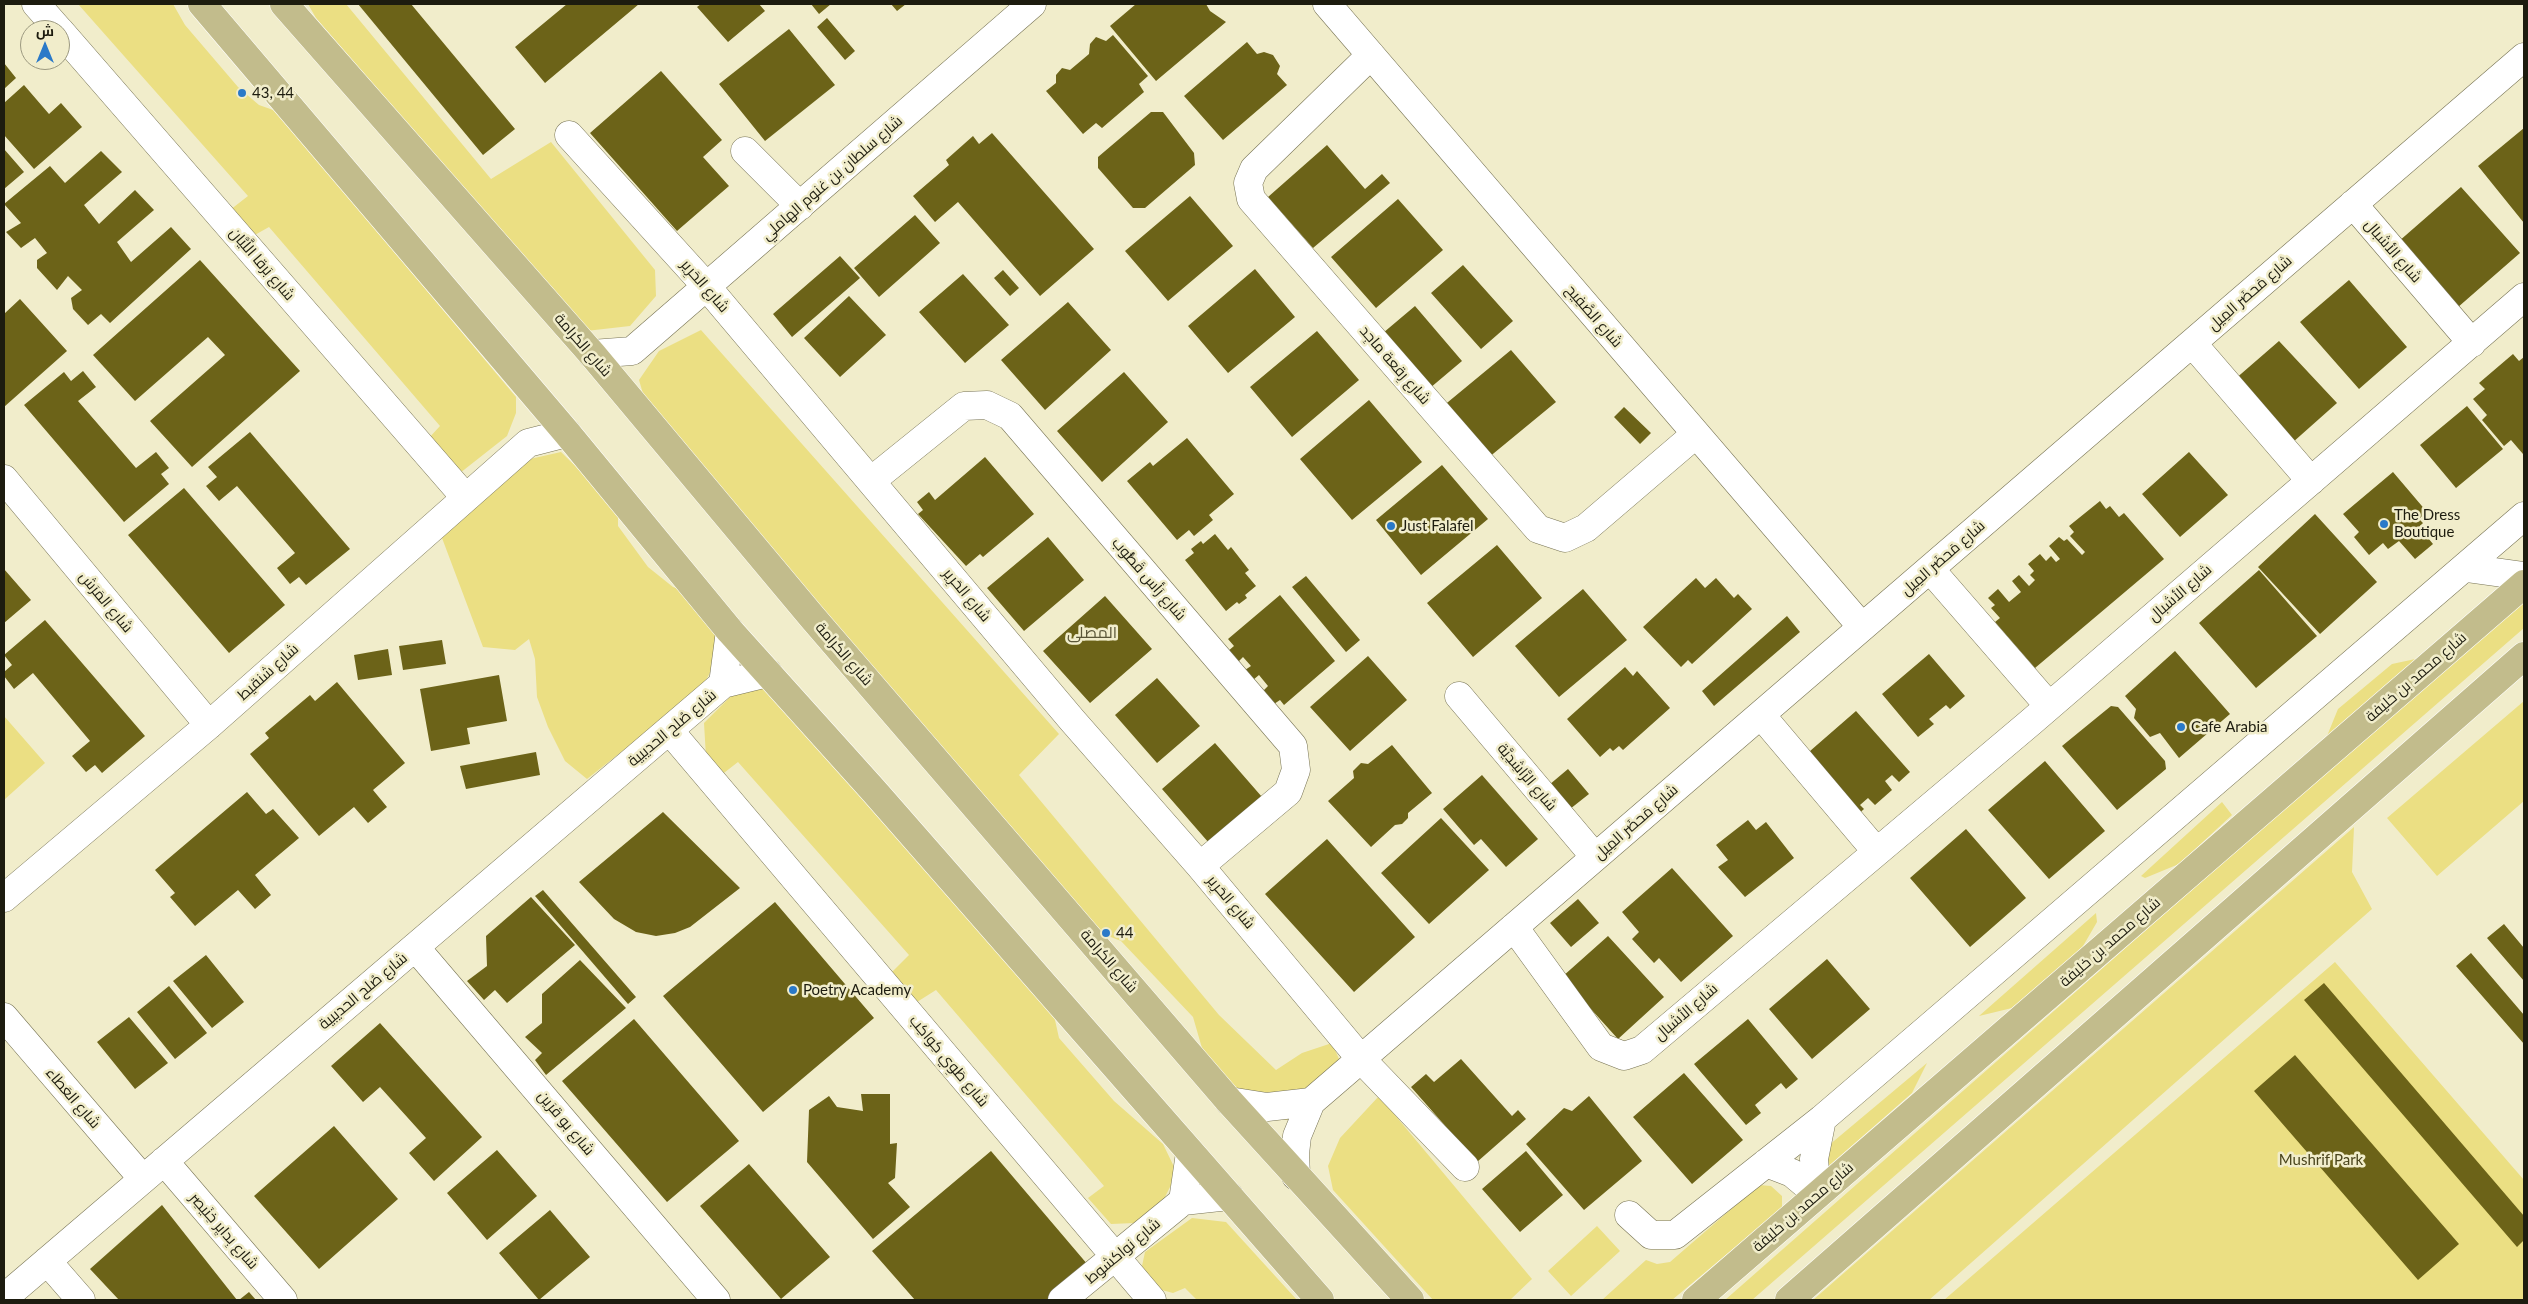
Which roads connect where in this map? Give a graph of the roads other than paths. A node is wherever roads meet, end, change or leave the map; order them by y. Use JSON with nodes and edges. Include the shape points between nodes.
{"nodes":[{"id":1,"x":36,"y":4,"type":"edge"},
{"id":2,"x":202,"y":4,"type":"edge"},
{"id":3,"x":284,"y":4,"type":"edge"},
{"id":4,"x":1032,"y":4,"type":"edge"},
{"id":5,"x":1327,"y":4,"type":"edge"},
{"id":6,"x":50,"y":20,"type":"edge"},
{"id":7,"x":70,"y":43,"type":"edge"},
{"id":8,"x":1371,"y":55,"type":"junction"},
{"id":9,"x":2524,"y":57,"type":"edge"},
{"id":10,"x":569,"y":135,"type":"dead end"},
{"id":11,"x":745,"y":151,"type":"dead end"},
{"id":12,"x":2353,"y":204,"type":"junction"},
{"id":13,"x":800,"y":206,"type":"junction"},
{"id":14,"x":707,"y":287,"type":"junction"},
{"id":15,"x":2524,"y":297,"type":"edge"},
{"id":16,"x":2472,"y":342,"type":"junction"},
{"id":17,"x":2192,"y":343,"type":"junction"},
{"id":18,"x":632,"y":351,"type":"junction"},
{"id":19,"x":592,"y":354,"type":"junction"},
{"id":20,"x":625,"y":394,"type":"junction"},
{"id":21,"x":538,"y":399,"type":"junction"},
{"id":22,"x":567,"y":433,"type":"junction"},
{"id":23,"x":1696,"y":434,"type":"junction"},
{"id":24,"x":528,"y":442,"type":"junction"},
{"id":25,"x":4,"y":479,"type":"edge"},
{"id":26,"x":871,"y":481,"type":"junction"},
{"id":27,"x":2311,"y":481,"type":"junction"},
{"id":28,"x":465,"y":497,"type":"junction"},
{"id":29,"x":2524,"y":516,"type":"edge"},
{"id":30,"x":2466,"y":568,"type":"junction"},
{"id":31,"x":1930,"y":569,"type":"junction"},
{"id":32,"x":2524,"y":576,"type":"edge"},
{"id":33,"x":2524,"y":584,"type":"edge"},
{"id":34,"x":1862,"y":627,"type":"junction"},
{"id":35,"x":730,"y":631,"type":"junction"},
{"id":36,"x":2524,"y":656,"type":"edge"},
{"id":37,"x":768,"y":673,"type":"junction"},
{"id":38,"x":723,"y":684,"type":"junction"},
{"id":39,"x":1459,"y":696,"type":"dead end"},
{"id":40,"x":2049,"y":706,"type":"junction"},
{"id":41,"x":1761,"y":715,"type":"junction"},
{"id":42,"x":209,"y":725,"type":"junction"},
{"id":43,"x":669,"y":730,"type":"junction"},
{"id":44,"x":1876,"y":851,"type":"junction"},
{"id":45,"x":1595,"y":857,"type":"junction"},
{"id":46,"x":1200,"y":866,"type":"junction"},
{"id":47,"x":4,"y":898,"type":"edge"},
{"id":48,"x":1514,"y":927,"type":"junction"},
{"id":49,"x":415,"y":946,"type":"junction"},
{"id":50,"x":4,"y":1017,"type":"edge"},
{"id":51,"x":1362,"y":1058,"type":"junction"},
{"id":52,"x":1229,"y":1101,"type":"junction"},
{"id":53,"x":1311,"y":1102,"type":"junction"},
{"id":54,"x":1822,"y":1118,"type":"junction"},
{"id":55,"x":1190,"y":1153,"type":"junction"},
{"id":56,"x":164,"y":1161,"type":"junction"},
{"id":57,"x":1766,"y":1163,"type":"junction"},
{"id":58,"x":1465,"y":1167,"type":"dead end"},
{"id":59,"x":1296,"y":1176,"type":"junction"},
{"id":60,"x":143,"y":1179,"type":"junction"},
{"id":61,"x":1817,"y":1194,"type":"junction"},
{"id":62,"x":1229,"y":1196,"type":"junction"},
{"id":63,"x":1183,"y":1201,"type":"junction"},
{"id":64,"x":1629,"y":1215,"type":"dead end"},
{"id":65,"x":1114,"y":1258,"type":"junction"},
{"id":66,"x":47,"y":1260,"type":"junction"},
{"id":67,"x":4,"y":1298,"type":"edge"},
{"id":68,"x":81,"y":1300,"type":"edge"},
{"id":69,"x":284,"y":1300,"type":"edge"},
{"id":70,"x":716,"y":1300,"type":"edge"},
{"id":71,"x":1062,"y":1300,"type":"edge"},
{"id":72,"x":1152,"y":1300,"type":"edge"},
{"id":73,"x":1320,"y":1300,"type":"edge"},
{"id":74,"x":1410,"y":1300,"type":"edge"},
{"id":75,"x":1696,"y":1300,"type":"edge"},
{"id":76,"x":1789,"y":1300,"type":"edge"}],
"edges":[{"from":1,"to":6,"type":"street","name":"شارع بَرقا اللَّيَّان"},
{"from":2,"to":21,"type":"main road"},
{"from":3,"to":19,"type":"main road","name":"شارع الكرامة"},
{"from":4,"to":13,"type":"street","name":"شارع سلطان بن غنوم الهاملي"},
{"from":5,"to":8,"type":"street","name":"شارع الصَّفِيح"},
{"from":7,"to":28,"type":"street","name":"شارع بَرقا اللَّيَّان"},
{"from":8,"to":23,"type":"street","name":"شارع الصَّفِيح"},
{"from":8,"to":23,"type":"street","name":"شارع رِقعة ماجِد","via":[[1254,169],[1248,183],[1251,199],[1538,530],[1565,538],[1586,528]]},
{"from":9,"to":12,"type":"street","name":"شارع مَحضَر المِيل"},
{"from":10,"to":14,"type":"street","name":"شارع الحَرِير"},
{"from":11,"to":13,"type":"street"},
{"from":12,"to":16,"type":"street","name":"شارع الأشبال"},
{"from":12,"to":17,"type":"street","name":"شارع مَحضَر المِيل"},
{"from":13,"to":14,"type":"street","name":"شارع سلطان بن غنوم الهاملي"},
{"from":14,"to":18,"type":"street","name":"شارع سلطان بن غنوم الهاملي"},
{"from":14,"to":26,"type":"street","name":"شارع الحَرِير"},
{"from":15,"to":16,"type":"street","name":"شارع الأشبال"},
{"from":16,"to":27,"type":"street","name":"شارع الأشبال"},
{"from":17,"to":27,"type":"street"},
{"from":17,"to":31,"type":"street","name":"شارع مَحضَر المِيل"},
{"from":18,"to":19,"type":"street"},
{"from":18,"to":20,"type":"street"},
{"from":19,"to":20,"type":"main road","name":"شارع الكرامة"},
{"from":20,"to":52,"type":"main road","name":"شارع الكرامة","via":[[818,625]]},
{"from":21,"to":22,"type":"main road"},
{"from":21,"to":24,"type":"street"},
{"from":22,"to":24,"type":"street","name":"شارع شنقيط"},
{"from":22,"to":35,"type":"main road"},
{"from":23,"to":34,"type":"street","name":"شارع الصَّفِيح"},
{"from":24,"to":28,"type":"street","name":"شارع شنقيط"},
{"from":25,"to":42,"type":"street","name":"شارع المَرَش"},
{"from":26,"to":46,"type":"street","name":"شارع الحَرِير"},
{"from":26,"to":46,"type":"street","name":"شارع رَأس قَطُّوب","via":[[964,406],[987,405],[1010,416],[1286,738],[1292,746],[1296,770],[1288,792]]},
{"from":27,"to":40,"type":"street","name":"شارع الأشبال"},
{"from":28,"to":42,"type":"street","name":"شارع شنقيط"},
{"from":29,"to":30,"type":"street"},
{"from":30,"to":32,"type":"street"},
{"from":30,"to":54,"type":"street"},
{"from":31,"to":34,"type":"street","name":"شارع مَحضَر المِيل"},
{"from":31,"to":40,"type":"street"},
{"from":33,"to":61,"type":"main road","name":"شارع محمد بن خليفة"},
{"from":34,"to":41,"type":"street","name":"شارع مَحضَر المِيل"},
{"from":35,"to":37,"type":"main road"},
{"from":35,"to":38,"type":"street","name":"شارع صُلح الحديبية"},
{"from":36,"to":76,"type":"main road"},
{"from":37,"to":38,"type":"street","name":"شارع صُلح الحديبية"},
{"from":37,"to":55,"type":"main road"},
{"from":38,"to":43,"type":"street","name":"شارع صُلح الحديبية"},
{"from":39,"to":45,"type":"street","name":"شارع الرَّاشِدِيَّة"},
{"from":40,"to":44,"type":"street","name":"شارع الأشبال"},
{"from":41,"to":44,"type":"street"},
{"from":41,"to":45,"type":"street","name":"شارع مَحضَر المِيل"},
{"from":42,"to":47,"type":"street","name":"شارع شنقيط"},
{"from":43,"to":49,"type":"street","name":"شارع صُلح الحديبية"},
{"from":43,"to":65,"type":"street","name":"شارع طَوِي كِواكِب"},
{"from":44,"to":48,"type":"street","name":"شارع الأشبال","via":[[1642,1050],[1624,1056],[1601,1047]]},
{"from":45,"to":48,"type":"street","name":"شارع مَحضَر المِيل"},
{"from":46,"to":51,"type":"street","name":"شارع الحَرِير"},
{"from":48,"to":51,"type":"street","name":"شارع مَحضَر المِيل"},
{"from":49,"to":56,"type":"street","name":"شارع صُلح الحديبية"},
{"from":49,"to":70,"type":"street","name":"شارع بو قرَين"},
{"from":50,"to":60,"type":"street","name":"شارع العَطاء"},
{"from":51,"to":53,"type":"street","name":"شارع مَحضَر المِيل"},
{"from":51,"to":58,"type":"street"},
{"from":52,"to":53,"type":"street","via":[[1267,1106]]},
{"from":52,"to":59,"type":"main road","name":"شارع الكرامة"},
{"from":53,"to":59,"type":"street","name":"شارع مَحضَر المِيل","via":[[1297,1136]]},
{"from":54,"to":57,"type":"street"},
{"from":54,"to":61,"type":"street","via":[[1814,1159]]},
{"from":55,"to":62,"type":"main road"},
{"from":55,"to":63,"type":"street"},
{"from":56,"to":60,"type":"street","name":"شارع صُلح الحديبية"},
{"from":56,"to":69,"type":"street","name":"شارع بِدايِر خِنَيصِر"},
{"from":57,"to":61,"type":"street","via":[[1792,1173]]},
{"from":57,"to":64,"type":"street","via":[[1675,1235],[1651,1235]]},
{"from":59,"to":74,"type":"main road","name":"شارع الكرامة"},
{"from":60,"to":66,"type":"street","name":"شارع صُلح الحديبية"},
{"from":61,"to":75,"type":"main road","name":"شارع محمد بن خليفة"},
{"from":62,"to":63,"type":"street"},
{"from":62,"to":73,"type":"main road"},
{"from":63,"to":65,"type":"street","name":"شارع نواكشوط"},
{"from":65,"to":71,"type":"street","name":"شارع نواكشوط"},
{"from":65,"to":72,"type":"street","name":"شارع طَوِي كِواكِب"},
{"from":66,"to":67,"type":"street","name":"شارع صُلح الحديبية"},
{"from":66,"to":68,"type":"street"}]}
